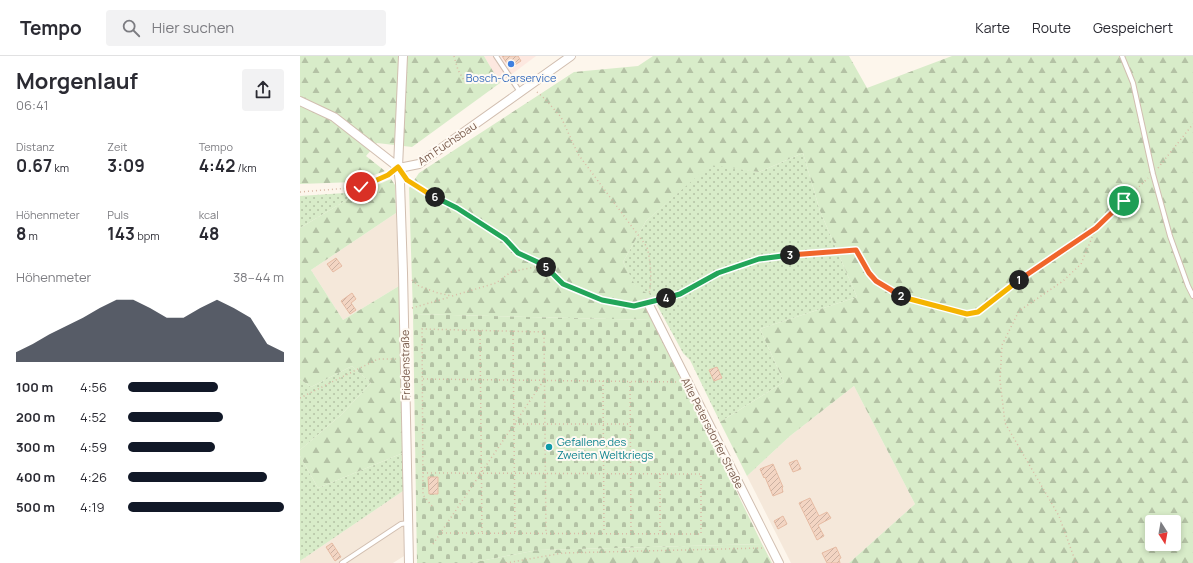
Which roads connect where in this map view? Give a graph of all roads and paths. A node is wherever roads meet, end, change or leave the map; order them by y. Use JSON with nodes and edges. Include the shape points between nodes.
{"nodes":[{"id":1,"x":403,"y":56,"type":"edge"},
{"id":2,"x":454,"y":56,"type":"edge"},
{"id":3,"x":496,"y":56,"type":"edge"},
{"id":4,"x":571,"y":56,"type":"edge"},
{"id":5,"x":1122,"y":56,"type":"edge"},
{"id":6,"x":465,"y":82,"type":"dead end"},
{"id":7,"x":530,"y":86,"type":"junction"},
{"id":8,"x":521,"y":92,"type":"junction"},
{"id":9,"x":300,"y":102,"type":"edge"},
{"id":10,"x":1193,"y":124,"type":"edge"},
{"id":11,"x":398,"y":167,"type":"junction"},
{"id":12,"x":1153,"y":174,"type":"junction"},
{"id":13,"x":407,"y":180,"type":"dead end"},
{"id":14,"x":300,"y":192,"type":"edge"},
{"id":15,"x":1096,"y":228,"type":"junction"},
{"id":16,"x":544,"y":265,"type":"junction"},
{"id":17,"x":403,"y":273,"type":"junction"},
{"id":18,"x":452,"y":296,"type":"junction"},
{"id":19,"x":1193,"y":296,"type":"edge"},
{"id":20,"x":648,"y":303,"type":"junction"},
{"id":21,"x":404,"y":310,"type":"junction"},
{"id":22,"x":480,"y":330,"type":"junction"},
{"id":23,"x":513,"y":331,"type":"junction"},
{"id":24,"x":405,"y":359,"type":"junction"},
{"id":25,"x":422,"y":379,"type":"junction"},
{"id":26,"x":480,"y":380,"type":"junction"},
{"id":27,"x":514,"y":380,"type":"junction"},
{"id":28,"x":544,"y":380,"type":"junction"},
{"id":29,"x":603,"y":381,"type":"junction"},
{"id":30,"x":630,"y":382,"type":"junction"},
{"id":31,"x":688,"y":382,"type":"junction"},
{"id":32,"x":300,"y":398,"type":"edge"},
{"id":33,"x":514,"y":424,"type":"junction"},
{"id":34,"x":545,"y":424,"type":"junction"},
{"id":35,"x":604,"y":424,"type":"junction"},
{"id":36,"x":631,"y":424,"type":"junction"},
{"id":37,"x":423,"y":473,"type":"junction"},
{"id":38,"x":481,"y":473,"type":"junction"},
{"id":39,"x":514,"y":474,"type":"junction"},
{"id":40,"x":545,"y":474,"type":"junction"},
{"id":41,"x":604,"y":474,"type":"junction"},
{"id":42,"x":631,"y":474,"type":"junction"},
{"id":43,"x":660,"y":474,"type":"junction"},
{"id":44,"x":432,"y":506,"type":"dead end"},
{"id":45,"x":408,"y":523,"type":"junction"},
{"id":46,"x":441,"y":533,"type":"junction"},
{"id":47,"x":482,"y":533,"type":"junction"},
{"id":48,"x":515,"y":533,"type":"junction"},
{"id":49,"x":546,"y":533,"type":"junction"},
{"id":50,"x":604,"y":534,"type":"junction"},
{"id":51,"x":631,"y":534,"type":"junction"},
{"id":52,"x":660,"y":534,"type":"junction"},
{"id":53,"x":433,"y":544,"type":"dead end"},
{"id":54,"x":771,"y":548,"type":"junction"},
{"id":55,"x":342,"y":563,"type":"edge"},
{"id":56,"x":409,"y":563,"type":"edge"},
{"id":57,"x":506,"y":563,"type":"edge"},
{"id":58,"x":779,"y":563,"type":"edge"},
{"id":59,"x":1076,"y":563,"type":"edge"}],
"edges":[{"from":1,"to":11,"type":"street","name":"Friedenstraße"},
{"from":2,"to":6,"type":"path"},
{"from":3,"to":8,"type":"lane"},
{"from":4,"to":7,"type":"street","name":"Am Fuchsbau"},
{"from":5,"to":12,"type":"lane","via":[[1133,84]]},
{"from":7,"to":8,"type":"street","name":"Am Fuchsbau"},
{"from":7,"to":20,"type":"path","via":[[560,117],[578,154],[647,247],[651,261]]},
{"from":8,"to":11,"type":"street","name":"Am Fuchsbau","via":[[419,164]]},
{"from":9,"to":11,"type":"street","via":[[334,118]]},
{"from":10,"to":12,"type":"path"},
{"from":11,"to":14,"type":"path","via":[[388,175],[361,187]]},
{"from":11,"to":17,"type":"street","name":"Friedenstraße"},
{"from":12,"to":15,"type":"path"},
{"from":12,"to":19,"type":"lane","via":[[1170,236]]},
{"from":13,"to":16,"type":"path","via":[[505,239],[518,253]]},
{"from":15,"to":20,"type":"path","via":[[978,312],[967,314],[906,298],[889,290],[869,273],[856,250],[759,259],[718,273],[680,294]]},
{"from":15,"to":59,"type":"path","via":[[1081,264],[1063,281],[1018,311],[1002,345],[1000,380],[1005,423],[1059,516]]},
{"from":16,"to":18,"type":"path","via":[[511,272],[496,283]]},
{"from":16,"to":20,"type":"path","via":[[563,284],[602,300],[634,306]]},
{"from":17,"to":18,"type":"path","via":[[419,286]]},
{"from":17,"to":21,"type":"street","name":"Friedenstraße"},
{"from":18,"to":21,"type":"path"},
{"from":20,"to":31,"type":"street","name":"Alte Petersdorfer Straße"},
{"from":21,"to":24,"type":"street","name":"Friedenstraße"},
{"from":22,"to":23,"type":"path"},
{"from":22,"to":25,"type":"path","via":[[422,329]]},
{"from":22,"to":26,"type":"path"},
{"from":23,"to":27,"type":"path"},
{"from":23,"to":28,"type":"path","via":[[544,332]]},
{"from":24,"to":32,"type":"path","via":[[378,359]]},
{"from":24,"to":45,"type":"street","name":"Friedenstraße"},
{"from":25,"to":26,"type":"path"},
{"from":25,"to":37,"type":"path"},
{"from":26,"to":27,"type":"path"},
{"from":26,"to":38,"type":"path"},
{"from":27,"to":28,"type":"path"},
{"from":27,"to":33,"type":"path"},
{"from":28,"to":29,"type":"path"},
{"from":28,"to":33,"type":"path"},
{"from":28,"to":34,"type":"path"},
{"from":29,"to":30,"type":"path"},
{"from":29,"to":35,"type":"path"},
{"from":30,"to":31,"type":"path"},
{"from":30,"to":36,"type":"path"},
{"from":31,"to":54,"type":"street","name":"Alte Petersdorfer Straße"},
{"from":33,"to":34,"type":"path"},
{"from":33,"to":38,"type":"path"},
{"from":33,"to":39,"type":"path"},
{"from":34,"to":35,"type":"path"},
{"from":34,"to":40,"type":"path"},
{"from":35,"to":36,"type":"path"},
{"from":35,"to":41,"type":"path"},
{"from":36,"to":42,"type":"path"},
{"from":37,"to":38,"type":"path"},
{"from":37,"to":44,"type":"path","via":[[423,495]]},
{"from":38,"to":39,"type":"path"},
{"from":38,"to":46,"type":"path"},
{"from":38,"to":47,"type":"path"},
{"from":39,"to":40,"type":"path"},
{"from":39,"to":48,"type":"path"},
{"from":40,"to":41,"type":"path"},
{"from":40,"to":49,"type":"path"},
{"from":41,"to":42,"type":"path"},
{"from":41,"to":50,"type":"path"},
{"from":42,"to":43,"type":"path"},
{"from":42,"to":51,"type":"path"},
{"from":43,"to":52,"type":"path"},
{"from":43,"to":52,"type":"path","via":[[701,474],[701,534]]},
{"from":45,"to":55,"type":"lane","via":[[401,524]]},
{"from":45,"to":56,"type":"street","name":"Friedenstraße"},
{"from":46,"to":47,"type":"path"},
{"from":46,"to":53,"type":"path"},
{"from":47,"to":48,"type":"path"},
{"from":48,"to":49,"type":"path"},
{"from":49,"to":50,"type":"path"},
{"from":50,"to":51,"type":"path"},
{"from":51,"to":52,"type":"path"},
{"from":54,"to":57,"type":"path","via":[[563,553]]},
{"from":54,"to":58,"type":"street","name":"Alte Petersdorfer Straße"}]}
